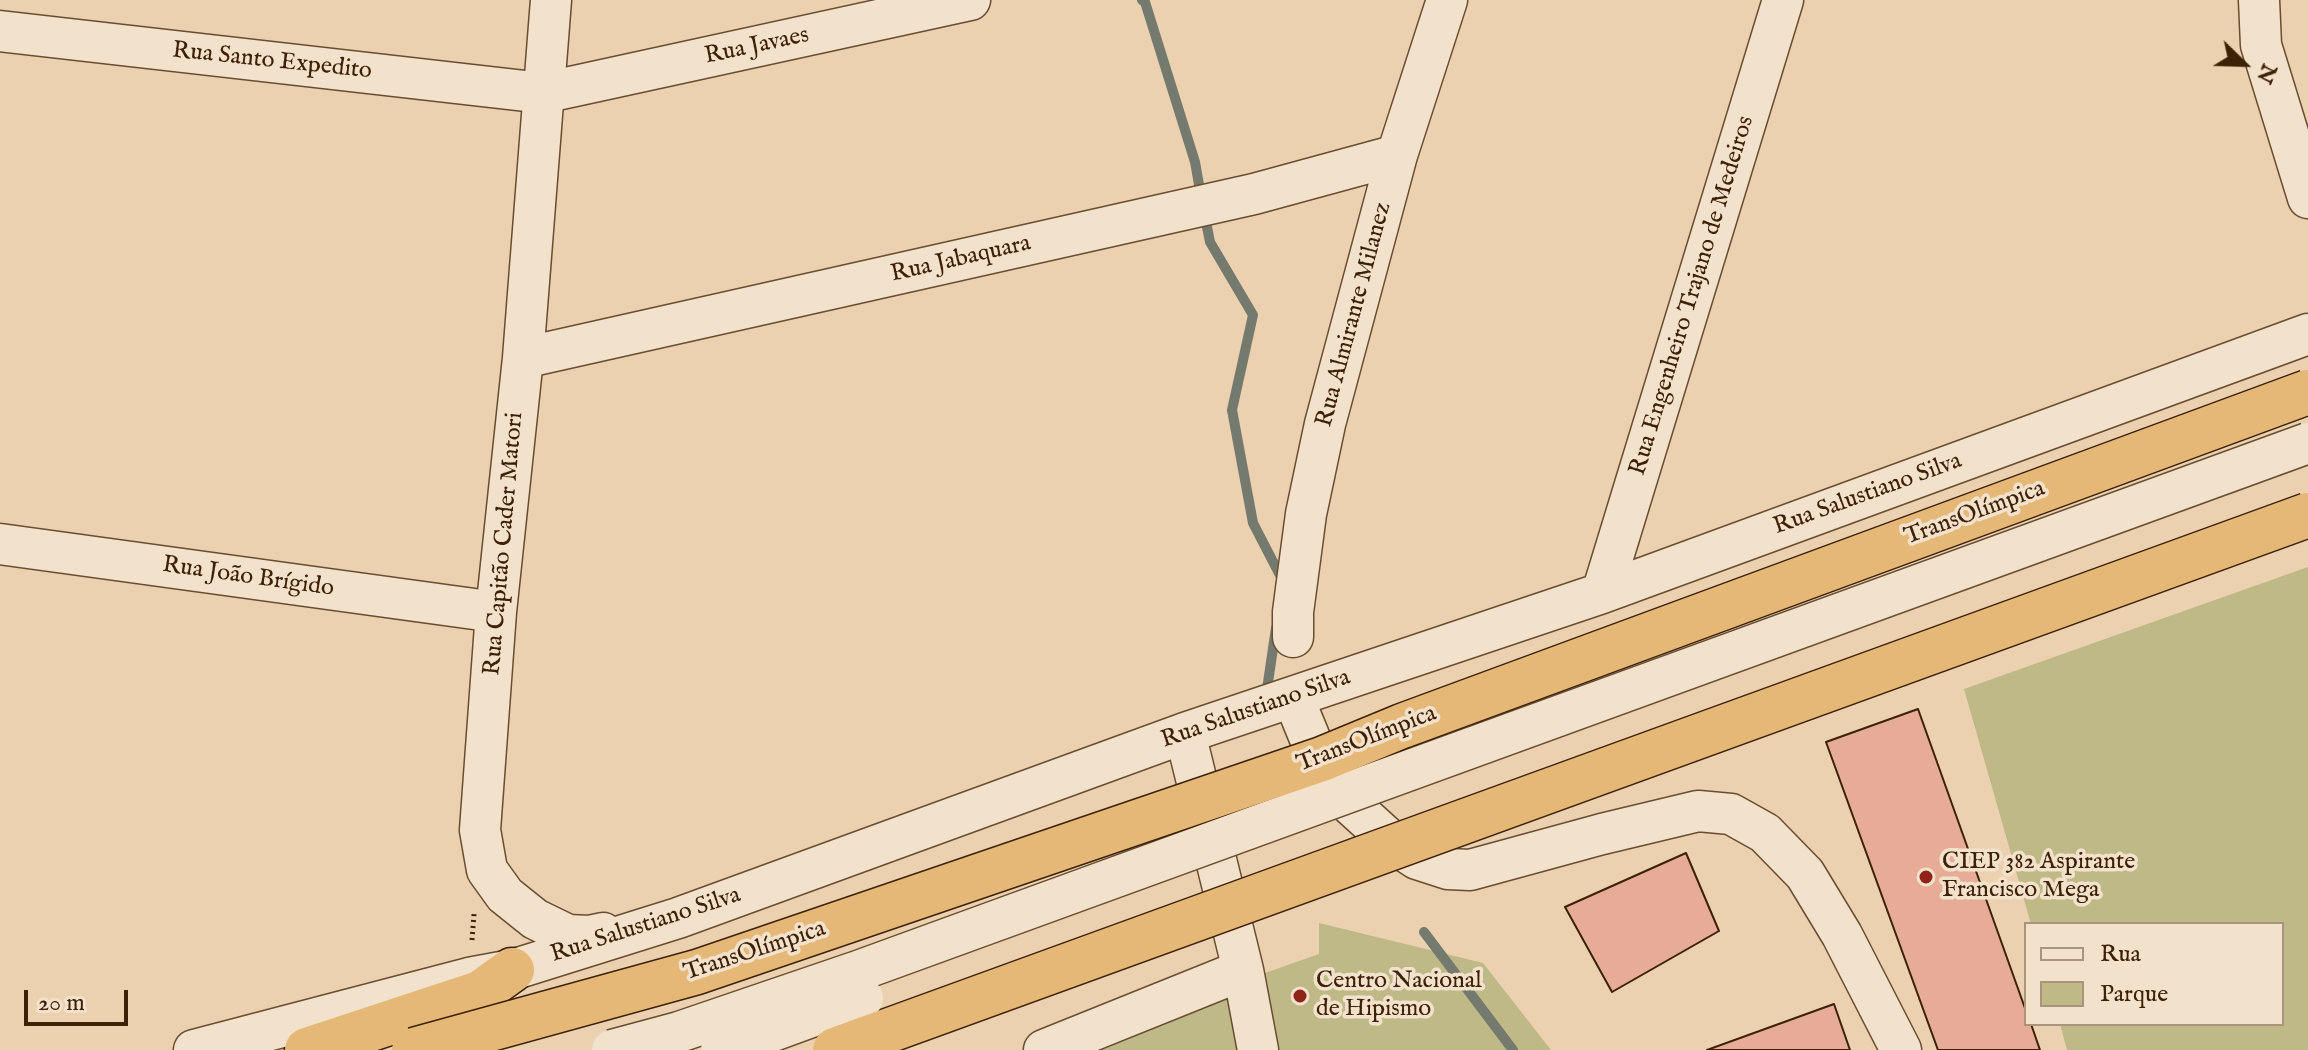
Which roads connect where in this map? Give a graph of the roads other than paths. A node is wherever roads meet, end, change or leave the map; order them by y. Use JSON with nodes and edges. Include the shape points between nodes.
{"nodes":[{"id":1,"x":551,"y":0,"type":"edge"},
{"id":2,"x":970,"y":0,"type":"edge"},
{"id":3,"x":1447,"y":0,"type":"edge"},
{"id":4,"x":1783,"y":0,"type":"edge"},
{"id":5,"x":2259,"y":0,"type":"edge"},
{"id":6,"x":0,"y":31,"type":"edge"},
{"id":7,"x":543,"y":93,"type":"junction"},
{"id":8,"x":1397,"y":155,"type":"junction"},
{"id":9,"x":2308,"y":198,"type":"edge"},
{"id":10,"x":2308,"y":334,"type":"edge"},
{"id":11,"x":523,"y":358,"type":"junction"},
{"id":12,"x":2308,"y":392,"type":"edge"},
{"id":13,"x":2308,"y":443,"type":"edge"},
{"id":14,"x":2308,"y":471,"type":"edge"},
{"id":15,"x":2308,"y":515,"type":"edge"},
{"id":16,"x":0,"y":544,"type":"edge"},
{"id":17,"x":1602,"y":593,"type":"junction"},
{"id":18,"x":496,"y":612,"type":"junction"},
{"id":19,"x":1293,"y":637,"type":"dead end"},
{"id":20,"x":1293,"y":697,"type":"junction"},
{"id":21,"x":1185,"y":733,"type":"junction"},
{"id":22,"x":678,"y":918,"type":"junction"},
{"id":23,"x":512,"y":970,"type":"junction"},
{"id":24,"x":1243,"y":970,"type":"junction"},
{"id":25,"x":194,"y":1050,"type":"edge"},
{"id":26,"x":307,"y":1050,"type":"edge"},
{"id":27,"x":414,"y":1050,"type":"edge"},
{"id":28,"x":612,"y":1050,"type":"edge"},
{"id":29,"x":721,"y":1050,"type":"edge"},
{"id":30,"x":835,"y":1050,"type":"edge"},
{"id":31,"x":1044,"y":1050,"type":"edge"},
{"id":32,"x":1258,"y":1050,"type":"edge"},
{"id":33,"x":1901,"y":1050,"type":"edge"}],
"edges":[{"from":1,"to":7,"type":"street","name":"Rua Capitão Cader Matori"},
{"from":2,"to":7,"type":"street","name":"Rua Javaes"},
{"from":3,"to":8,"type":"street","name":"Rua Almirante Milanez"},
{"from":4,"to":17,"type":"street","name":"Rua Engenheiro Trajano de Medeiros"},
{"from":5,"to":9,"type":"street","via":[[2261,45]]},
{"from":6,"to":7,"type":"street","name":"Rua Santo Expedito"},
{"from":7,"to":11,"type":"street","name":"Rua Capitão Cader Matori"},
{"from":8,"to":11,"type":"street","name":"Rua Jabaquara","via":[[1254,194]]},
{"from":8,"to":19,"type":"street","name":"Rua Almirante Milanez","via":[[1325,424],[1309,499]]},
{"from":10,"to":17,"type":"street","name":"Rua Salustiano Silva"},
{"from":11,"to":18,"type":"street","name":"Rua Capitão Cader Matori"},
{"from":12,"to":27,"type":"highway","name":"TransOlímpica","bridge":true,"via":[[1322,759],[697,972]]},
{"from":13,"to":28,"type":"street","name":"TransOlímpica","bridge":true,"via":[[858,971]]},
{"from":14,"to":29,"type":"street","bridge":true},
{"from":15,"to":30,"type":"highway","bridge":true},
{"from":16,"to":18,"type":"street","name":"Rua João Brígido"},
{"from":17,"to":20,"type":"street","name":"Rua Salustiano Silva"},
{"from":18,"to":22,"type":"street","name":"Rua Capitão Cader Matori","via":[[480,830],[487,870],[505,895],[535,919],[568,935],[589,936]]},
{"from":20,"to":21,"type":"street","name":"Rua Salustiano Silva"},
{"from":20,"to":33,"type":"street","via":[[1329,785],[1394,844],[1448,869],[1470,870],[1698,811],[1731,814],[1765,833],[1805,874]]},
{"from":21,"to":22,"type":"street","name":"Rua Salustiano Silva"},
{"from":21,"to":24,"type":"street"},
{"from":22,"to":23,"type":"street","name":"Rua Salustiano Silva"},
{"from":23,"to":25,"type":"street","name":"Rua Salustiano Silva"},
{"from":23,"to":26,"type":"highway","via":[[480,993]]},
{"from":24,"to":31,"type":"street"},
{"from":24,"to":32,"type":"street"}]}
